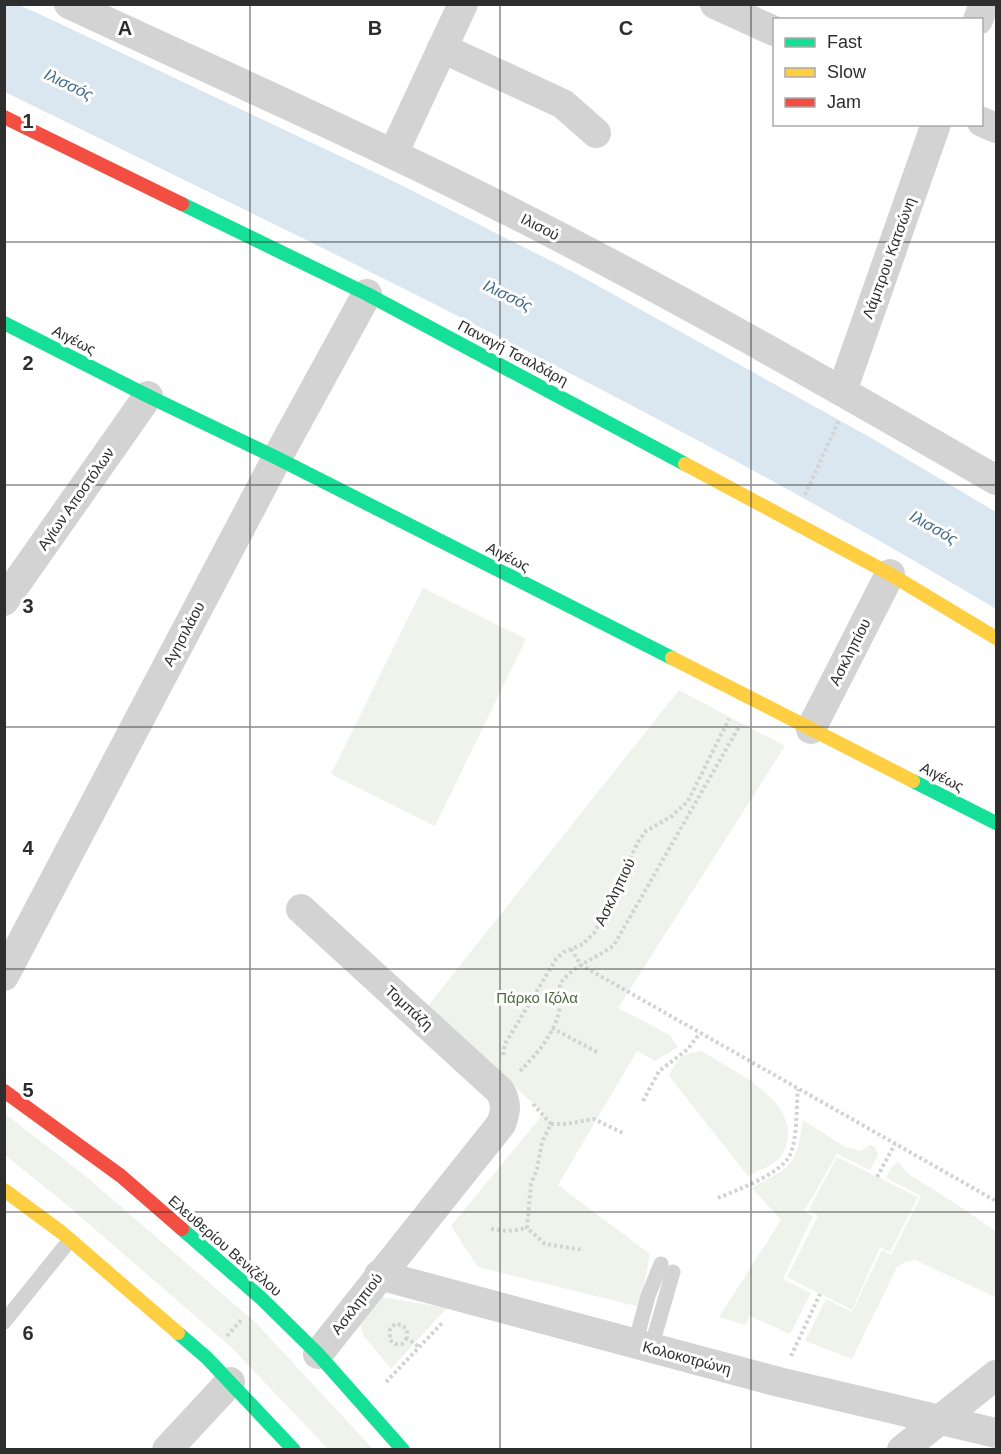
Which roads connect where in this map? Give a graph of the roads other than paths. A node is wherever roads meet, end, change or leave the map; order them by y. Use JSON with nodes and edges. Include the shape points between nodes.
{"nodes":[{"id":1,"x":69,"y":4,"type":"edge"},
{"id":2,"x":463,"y":4,"type":"edge"},
{"id":3,"x":715,"y":4,"type":"edge"},
{"id":4,"x":762,"y":19,"type":"edge"},
{"id":5,"x":442,"y":48,"type":"junction"},
{"id":6,"x":4,"y":117,"type":"edge"},
{"id":7,"x":935,"y":126,"type":"edge"},
{"id":8,"x":596,"y":133,"type":"dead end"},
{"id":9,"x":393,"y":154,"type":"junction"},
{"id":10,"x":367,"y":294,"type":"junction"},
{"id":11,"x":4,"y":323,"type":"edge"},
{"id":12,"x":148,"y":396,"type":"junction"},
{"id":13,"x":841,"y":405,"type":"junction"},
{"id":14,"x":276,"y":458,"type":"junction"},
{"id":15,"x":996,"y":480,"type":"edge"},
{"id":16,"x":890,"y":574,"type":"junction"},
{"id":17,"x":4,"y":601,"type":"edge"},
{"id":18,"x":996,"y":638,"type":"edge"},
{"id":19,"x":811,"y":729,"type":"junction"},
{"id":20,"x":996,"y":823,"type":"edge"},
{"id":21,"x":301,"y":909,"type":"dead end"},
{"id":22,"x":4,"y":975,"type":"edge"},
{"id":23,"x":4,"y":1091,"type":"edge"},
{"id":24,"x":514,"y":1094,"type":"joint"},
{"id":25,"x":4,"y":1190,"type":"edge"},
{"id":26,"x":70,"y":1240,"type":"junction"},
{"id":27,"x":667,"y":1268,"type":"dead end"},
{"id":28,"x":379,"y":1275,"type":"junction"},
{"id":29,"x":4,"y":1322,"type":"edge"},
{"id":30,"x":643,"y":1346,"type":"junction"},
{"id":31,"x":318,"y":1354,"type":"junction"},
{"id":32,"x":996,"y":1374,"type":"edge"},
{"id":33,"x":230,"y":1382,"type":"junction"},
{"id":34,"x":940,"y":1419,"type":"junction"},
{"id":35,"x":996,"y":1433,"type":"edge"},
{"id":36,"x":167,"y":1449,"type":"edge"},
{"id":37,"x":294,"y":1449,"type":"edge"},
{"id":38,"x":403,"y":1449,"type":"edge"},
{"id":39,"x":902,"y":1449,"type":"edge"},
{"id":40,"x":966,"y":1449,"type":"edge"}],
"edges":[{"from":1,"to":9,"type":"street","name":"Ιλισού"},
{"from":2,"to":5,"type":"street"},
{"from":3,"to":4,"type":"street"},
{"from":5,"to":8,"type":"street","via":[[563,104]]},
{"from":5,"to":9,"type":"street"},
{"from":6,"to":10,"type":"street","name":"Παναγή Τσαλδάρη"},
{"from":7,"to":13,"type":"street","name":"Λάμπρου Κατσώνη"},
{"from":9,"to":13,"type":"street","name":"Ιλισού","via":[[612,264]]},
{"from":10,"to":14,"type":"street","name":"Αγησιλάου"},
{"from":10,"to":16,"type":"street","name":"Παναγή Τσαλδάρη"},
{"from":11,"to":12,"type":"street","name":"Αιγέως"},
{"from":12,"to":14,"type":"street","name":"Αιγέως"},
{"from":12,"to":17,"type":"street","name":"Αγίων Αποστόλων"},
{"from":13,"to":15,"type":"street","name":"Ιλισού"},
{"from":14,"to":19,"type":"street","name":"Αιγέως"},
{"from":14,"to":22,"type":"street","name":"Αγησιλάου"},
{"from":16,"to":18,"type":"street","name":"Παναγή Τσαλδάρη"},
{"from":16,"to":19,"type":"street","name":"Ασκληπίου"},
{"from":19,"to":20,"type":"street","name":"Αιγέως"},
{"from":21,"to":24,"type":"street","name":"Τομπάζη"},
{"from":23,"to":31,"type":"street","name":"Ελευθερίου Βενιζέλου","via":[[121,1176],[261,1298]]},
{"from":24,"to":28,"type":"street","name":"Ασκληπιού","via":[[501,1124]]},
{"from":25,"to":26,"type":"street"},
{"from":26,"to":29,"type":"lane"},
{"from":26,"to":33,"type":"street"},
{"from":27,"to":30,"type":"lane"},
{"from":28,"to":30,"type":"street","name":"Κολοκοτρώνη"},
{"from":28,"to":31,"type":"street","name":"Ασκληπιού"},
{"from":30,"to":34,"type":"street","name":"Κολοκοτρώνη"},
{"from":31,"to":38,"type":"street","name":"Ελευθερίου Βενιζέλου"},
{"from":32,"to":34,"type":"street"},
{"from":33,"to":36,"type":"street"},
{"from":33,"to":37,"type":"street"},
{"from":34,"to":35,"type":"street","name":"Κολοκοτρώνη"},
{"from":34,"to":39,"type":"street"},
{"from":34,"to":40,"type":"street"}]}
